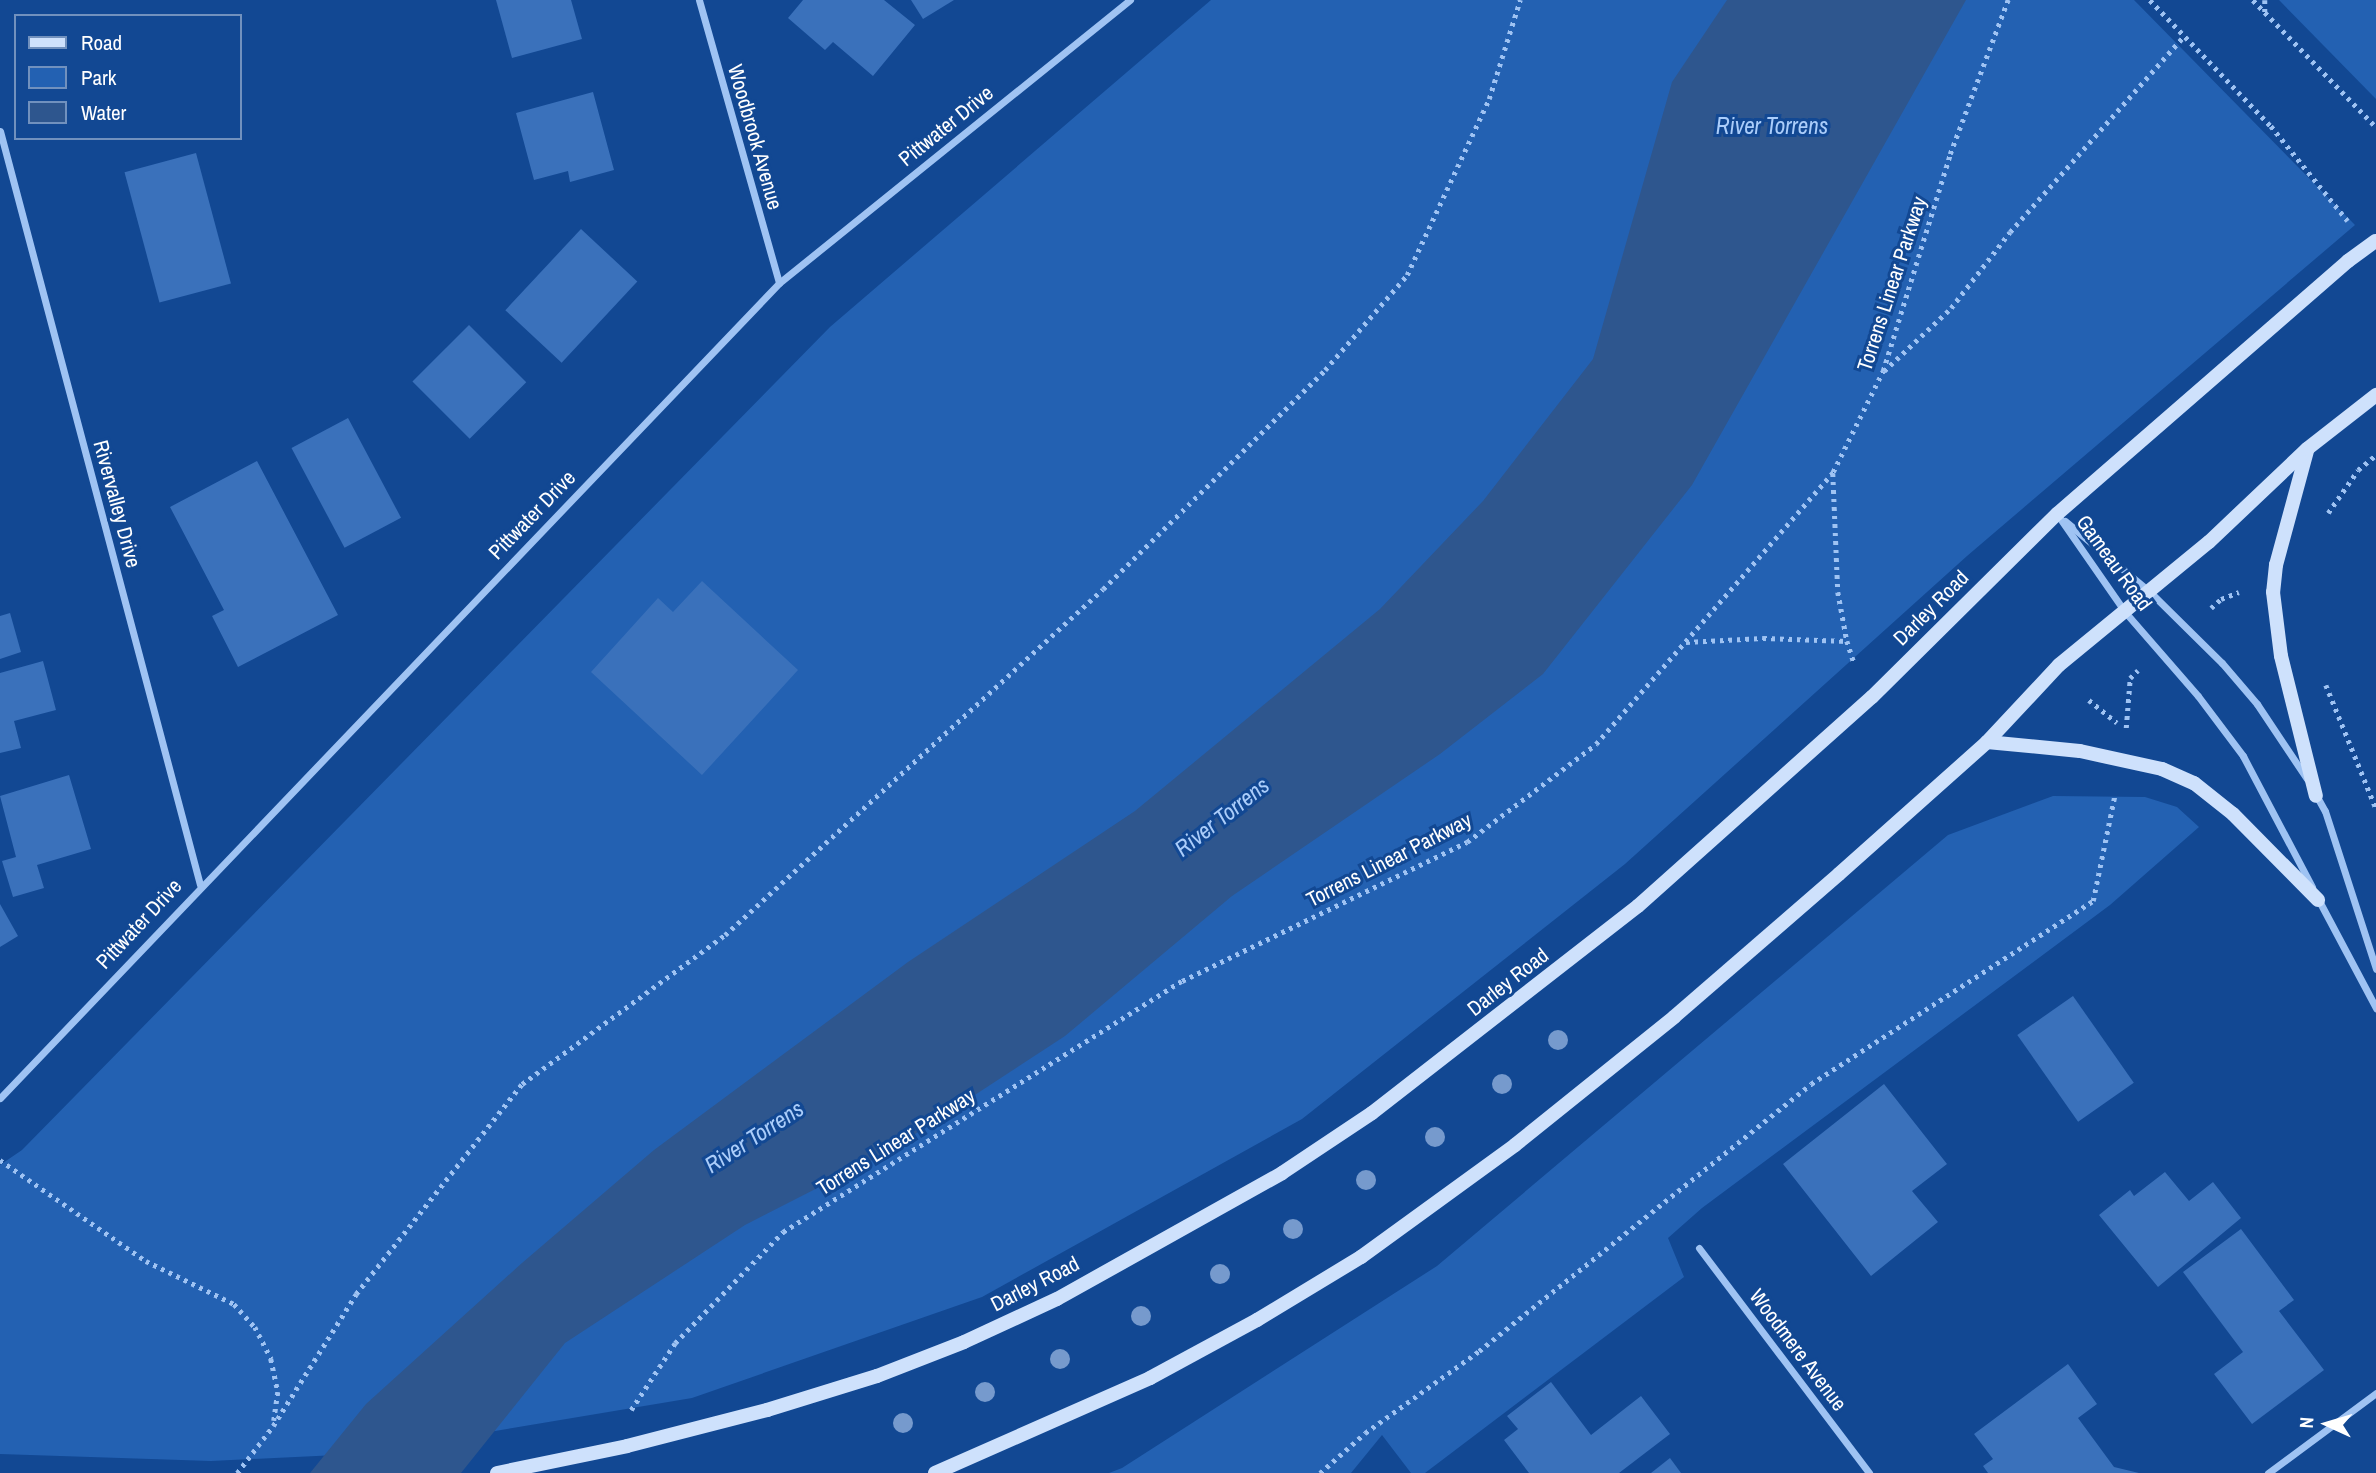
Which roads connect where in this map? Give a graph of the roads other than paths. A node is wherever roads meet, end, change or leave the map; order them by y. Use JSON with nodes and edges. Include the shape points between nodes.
{"nodes":[{"id":1,"x":699,"y":0,"type":"edge"},
{"id":2,"x":1130,"y":0,"type":"edge"},
{"id":3,"x":0,"y":131,"type":"edge"},
{"id":4,"x":2376,"y":241,"type":"edge"},
{"id":5,"x":779,"y":283,"type":"junction"},
{"id":6,"x":2376,"y":395,"type":"edge"},
{"id":7,"x":2307,"y":449,"type":"junction"},
{"id":8,"x":2057,"y":514,"type":"junction"},
{"id":9,"x":2150,"y":592,"type":"junction"},
{"id":10,"x":2126,"y":612,"type":"junction"},
{"id":11,"x":1987,"y":742,"type":"junction"},
{"id":12,"x":2316,"y":796,"type":"junction"},
{"id":13,"x":200,"y":885,"type":"junction"},
{"id":14,"x":2318,"y":900,"type":"junction"},
{"id":15,"x":2376,"y":969,"type":"edge"},
{"id":16,"x":2376,"y":1008,"type":"edge"},
{"id":17,"x":0,"y":1098,"type":"edge"},
{"id":18,"x":1699,"y":1248,"type":"dead end"},
{"id":19,"x":2376,"y":1392,"type":"edge"},
{"id":20,"x":497,"y":1473,"type":"edge"},
{"id":21,"x":935,"y":1473,"type":"edge"},
{"id":22,"x":1869,"y":1473,"type":"edge"},
{"id":23,"x":2268,"y":1473,"type":"edge"}],
"edges":[{"from":1,"to":5,"type":"street","name":"Woodbrook Avenue"},
{"from":2,"to":5,"type":"street","name":"Pittwater Drive"},
{"from":3,"to":13,"type":"street","name":"Rivervalley Drive"},
{"from":4,"to":8,"type":"main road","name":"Darley Road"},
{"from":5,"to":13,"type":"street","name":"Pittwater Drive"},
{"from":6,"to":7,"type":"main road"},
{"from":7,"to":9,"type":"main road"},
{"from":7,"to":12,"type":"main road","via":[[2273,592],[2281,656]]},
{"from":8,"to":9,"type":"street","name":"Gameau Road"},
{"from":8,"to":10,"type":"street","name":"Gameau Road"},
{"from":8,"to":20,"type":"main road","name":"Darley Road","via":[[1872,696],[1638,906],[1372,1113],[1282,1173],[1057,1299],[877,1376],[663,1437]]},
{"from":9,"to":10,"type":"main road"},
{"from":9,"to":12,"type":"street","name":"Gameau Road","via":[[2257,704]]},
{"from":10,"to":11,"type":"main road","via":[[2059,664]]},
{"from":10,"to":14,"type":"street","name":"Gameau Road","via":[[2242,756]]},
{"from":11,"to":14,"type":"main road","via":[[2080,751],[2162,769],[2194,783],[2232,814]]},
{"from":11,"to":21,"type":"main road","via":[[1674,1017],[1515,1145],[1360,1258],[1150,1378]]},
{"from":12,"to":15,"type":"street","name":"Gameau Road","via":[[2325,811]]},
{"from":13,"to":17,"type":"street","name":"Pittwater Drive"},
{"from":14,"to":16,"type":"street","name":"Gameau Road"},
{"from":18,"to":22,"type":"street","name":"Woodmere Avenue"},
{"from":19,"to":23,"type":"street"}]}
